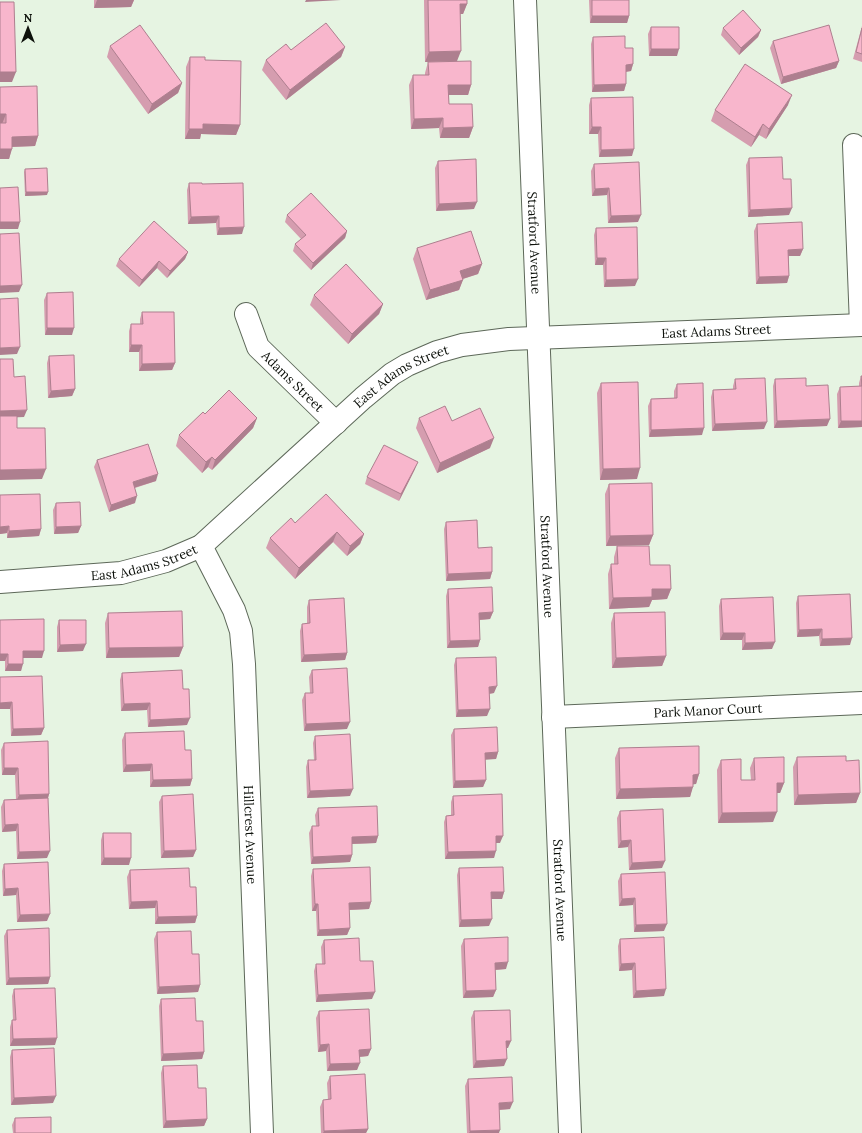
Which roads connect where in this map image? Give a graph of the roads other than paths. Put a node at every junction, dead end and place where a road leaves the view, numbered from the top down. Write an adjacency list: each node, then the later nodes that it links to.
1 (525, 0): 5 (street, Stratford Avenue)
2 (854, 145): 4 (street)
3 (246, 314): 6 (street, Adams Street)
4 (862, 325): 5 (street, East Adams Street)
5 (538, 338): 6 (street, East Adams Street); 10 (street, Stratford Avenue)
6 (336, 423): 7 (street, East Adams Street)
7 (201, 546): 8 (street, East Adams Street); 11 (street, Hillcrest Avenue)
8 (0, 582)
9 (862, 703): 10 (street, Park Manor Court)
10 (554, 717): 12 (street, Stratford Avenue)
11 (262, 1133)
12 (570, 1133)

